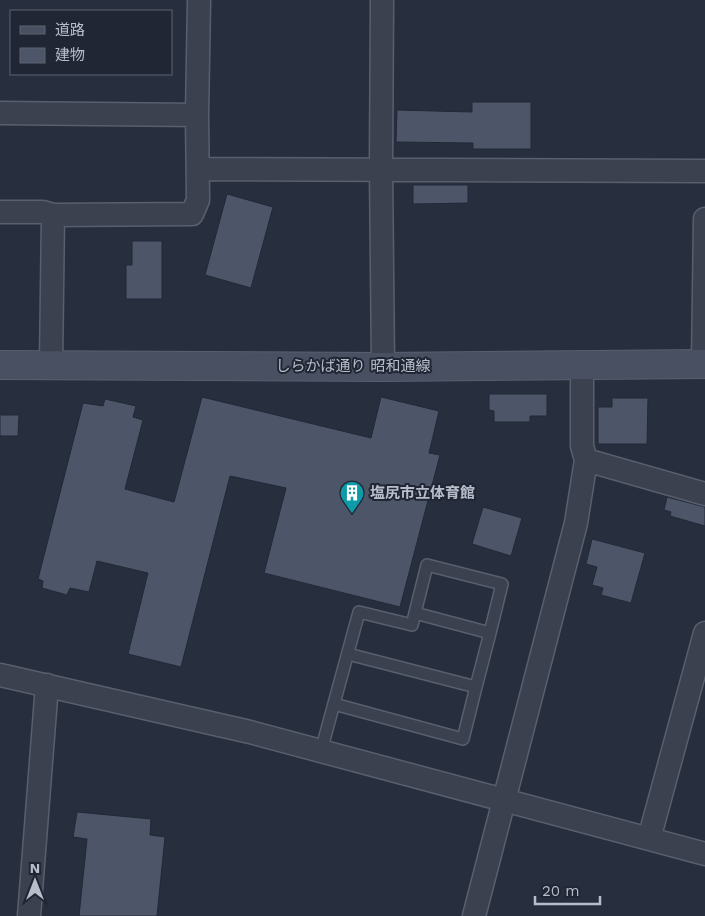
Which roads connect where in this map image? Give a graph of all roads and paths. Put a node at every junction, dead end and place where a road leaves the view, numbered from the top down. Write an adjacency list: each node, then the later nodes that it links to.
1 (199, 0): 4 (street)
2 (382, 0): 6 (street)
3 (0, 113): 4 (street)
4 (197, 115): 5 (street)
5 (198, 168): 6 (street); 9 (street)
6 (381, 168): 7 (street); 15 (street)
7 (705, 171)
8 (0, 212): 9 (street)
9 (53, 215): 14 (street)
10 (705, 219): 12 (street)
11 (582, 364): 12 (street, しらかば通り 昭和通線); 15 (street, しらかば通り 昭和通線); 16 (street)
12 (704, 364)
13 (0, 365): 14 (street, しらかば通り 昭和通線)
14 (51, 365): 15 (street, しらかば通り 昭和通線)
15 (383, 367)
16 (586, 460): 17 (street); 27 (street)
17 (705, 494)
18 (415, 614): 19 (lane); 19 (lane); 21 (lane)
19 (490, 633): 24 (lane)
20 (705, 633): 28 (street)
21 (348, 654): 24 (lane); 25 (lane)
22 (0, 675): 23 (street)
23 (47, 685): 26 (street); 30 (street)
24 (476, 687): 25 (lane)
25 (334, 704): 26 (lane)
26 (321, 751): 27 (street)
27 (504, 801): 28 (street); 31 (street)
28 (649, 839): 29 (street)
29 (705, 854)
30 (29, 916)
31 (474, 916)

